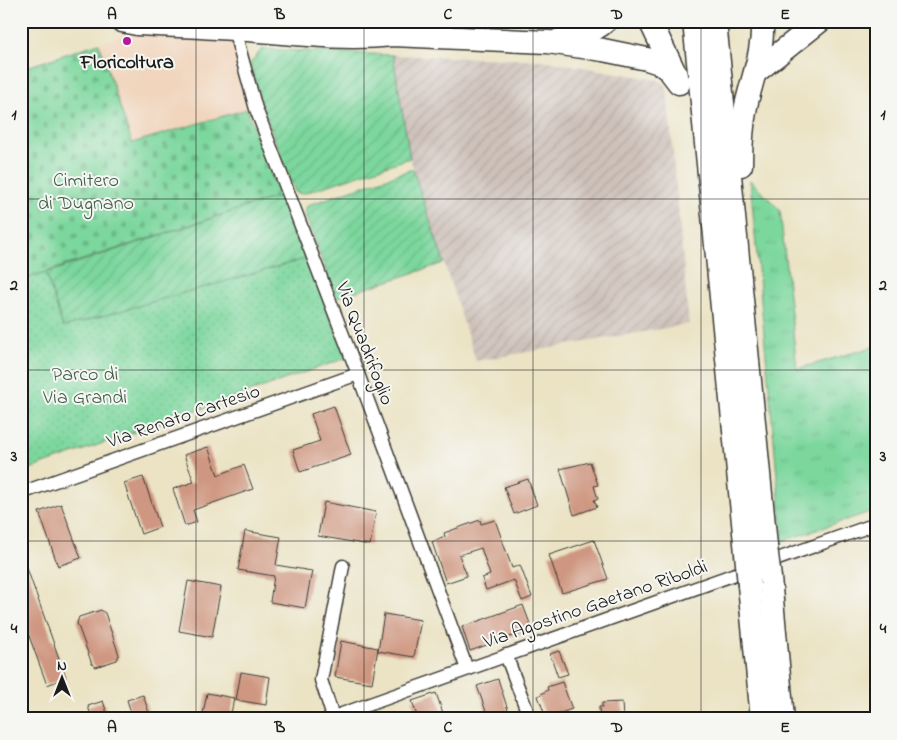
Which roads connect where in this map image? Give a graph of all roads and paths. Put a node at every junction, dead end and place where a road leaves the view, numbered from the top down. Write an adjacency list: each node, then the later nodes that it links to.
1 (122, 21): 9 (highway)
2 (371, 21): 10 (highway)
3 (606, 21): 11 (highway)
4 (650, 21): 13 (highway)
5 (694, 21): 14 (highway)
6 (715, 21): 15 (highway)
7 (762, 21): 12 (highway)
8 (820, 21): 12 (highway)
9 (234, 29): 10 (highway); 16 (street, Via Quadrifoglio)
10 (393, 35): 11 (highway)
11 (548, 42): 13 (highway)
12 (756, 72): 15 (highway)
13 (679, 83): 14 (highway)
14 (712, 204): 19 (highway)
15 (742, 296): 19 (highway)
16 (358, 374): 17 (street, Via Renato Cartesio); 22 (street, Via Quadrifoglio)
17 (21, 493)
18 (876, 524): 21 (street, Via Agostino Gaetano Riboldi)
19 (756, 550): 25 (highway, bridge); 26 (highway, bridge)
20 (342, 566): 23 (street)
21 (506, 655): 22 (street, Via Agostino Gaetano Riboldi); 24 (street)
22 (466, 669): 23 (street, Via Agostino Gaetano Riboldi)
23 (331, 718)
24 (530, 719)
25 (762, 719)
26 (783, 719)

